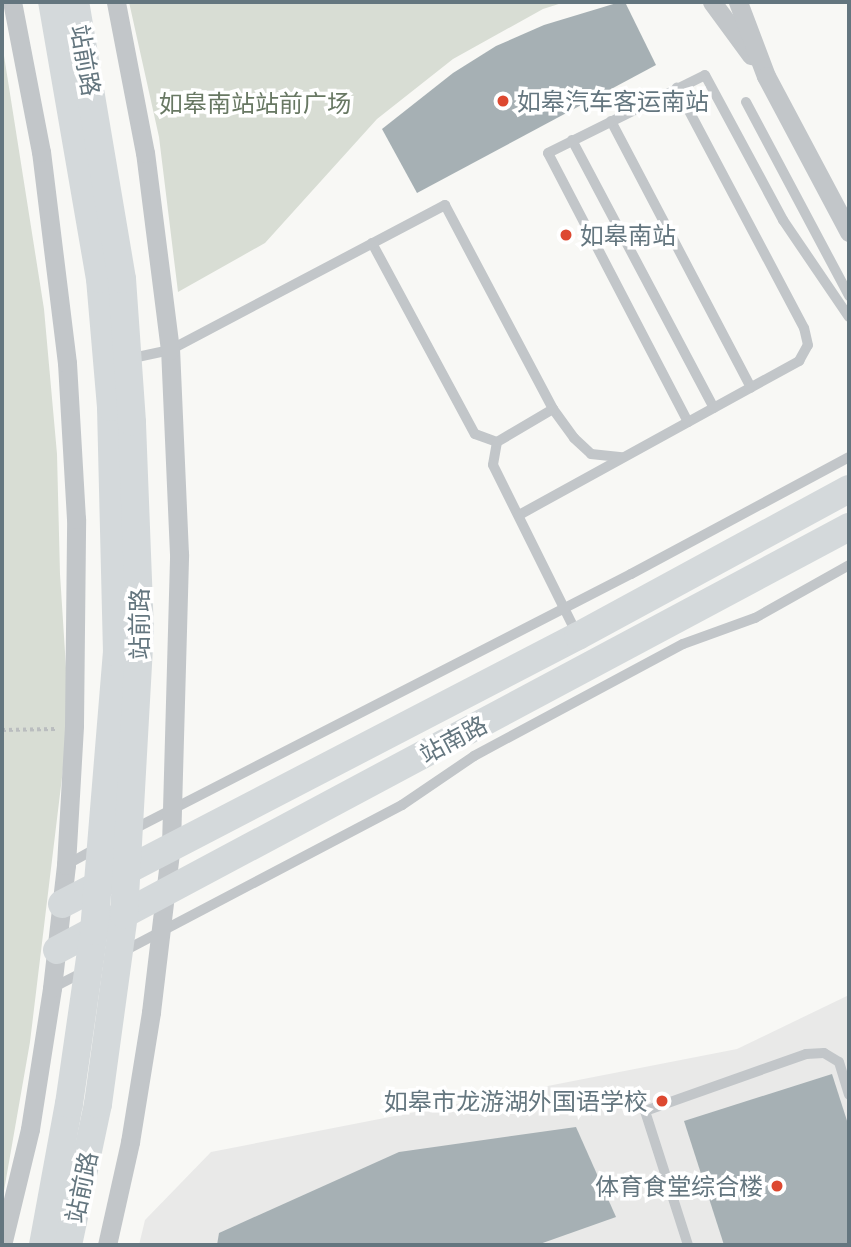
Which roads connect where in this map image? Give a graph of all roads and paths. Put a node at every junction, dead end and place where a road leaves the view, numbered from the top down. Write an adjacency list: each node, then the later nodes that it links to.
1 (12, 2): 31 (street)
2 (51, 2): 34 (street, 站前路)
3 (75, 2): 17 (street, 站前路)
4 (116, 2): 16 (street)
5 (712, 2): 7 (street)
6 (738, 2): 7 (street)
7 (766, 76): 12 (street)
8 (677, 88): 10 (lane); 15 (lane); 18 (lane)
9 (746, 102): 14 (lane)
10 (611, 121): 11 (lane); 18 (lane)
11 (572, 141): 19 (lane); 21 (lane)
12 (847, 227)
13 (372, 243): 16 (lane); 20 (lane); 22 (lane)
14 (849, 296)
15 (849, 317)
16 (170, 350): 17 (lane); 33 (street)
17 (128, 359): 34 (street, 站前路)
18 (751, 388): 19 (lane)
19 (714, 408): 21 (lane)
20 (553, 409): 22 (lane); 23 (lane)
21 (688, 422): 23 (lane)
22 (497, 442): 26 (lane)
23 (622, 457): 26 (lane)
24 (849, 457): 29 (lane)
25 (849, 489): 30 (street, 站南路)
26 (519, 515): 29 (lane)
27 (849, 527): 39 (street, 站南路)
28 (849, 565): 43 (lane)
29 (565, 606): 30 (lane); 33 (lane)
30 (578, 635): 35 (street, 站南路)
31 (74, 725): 32 (path); 36 (street)
32 (2, 730)
33 (172, 809): 34 (lane); 35 (street)
34 (116, 838): 36 (lane); 37 (street, 站前路); 38 (street, 站前路)
35 (171, 845): 37 (street, 站南路); 39 (street)
36 (66, 865): 40 (street)
37 (129, 868): 38 (street, 站南路); 41 (street, 站前路)
38 (98, 885): 40 (street, 站南路); 42 (street, 站前路)
39 (165, 894): 41 (street, 站南路); 43 (street)
40 (62, 904): 44 (street)
41 (124, 915): 42 (street, 站南路); 45 (street, 站前路)
42 (94, 932): 44 (street, 站南路); 45 (street, 站前路)
43 (161, 932): 45 (lane); 51 (street)
44 (57, 950): 46 (street)
45 (104, 961): 46 (lane); 49 (street, 站前路); 50 (street, 站前路)
46 (52, 988): 48 (street)
47 (849, 1094): 52 (lane)
48 (2, 1245)
49 (43, 1245)
50 (68, 1245)
51 (107, 1245)
52 (688, 1245)

